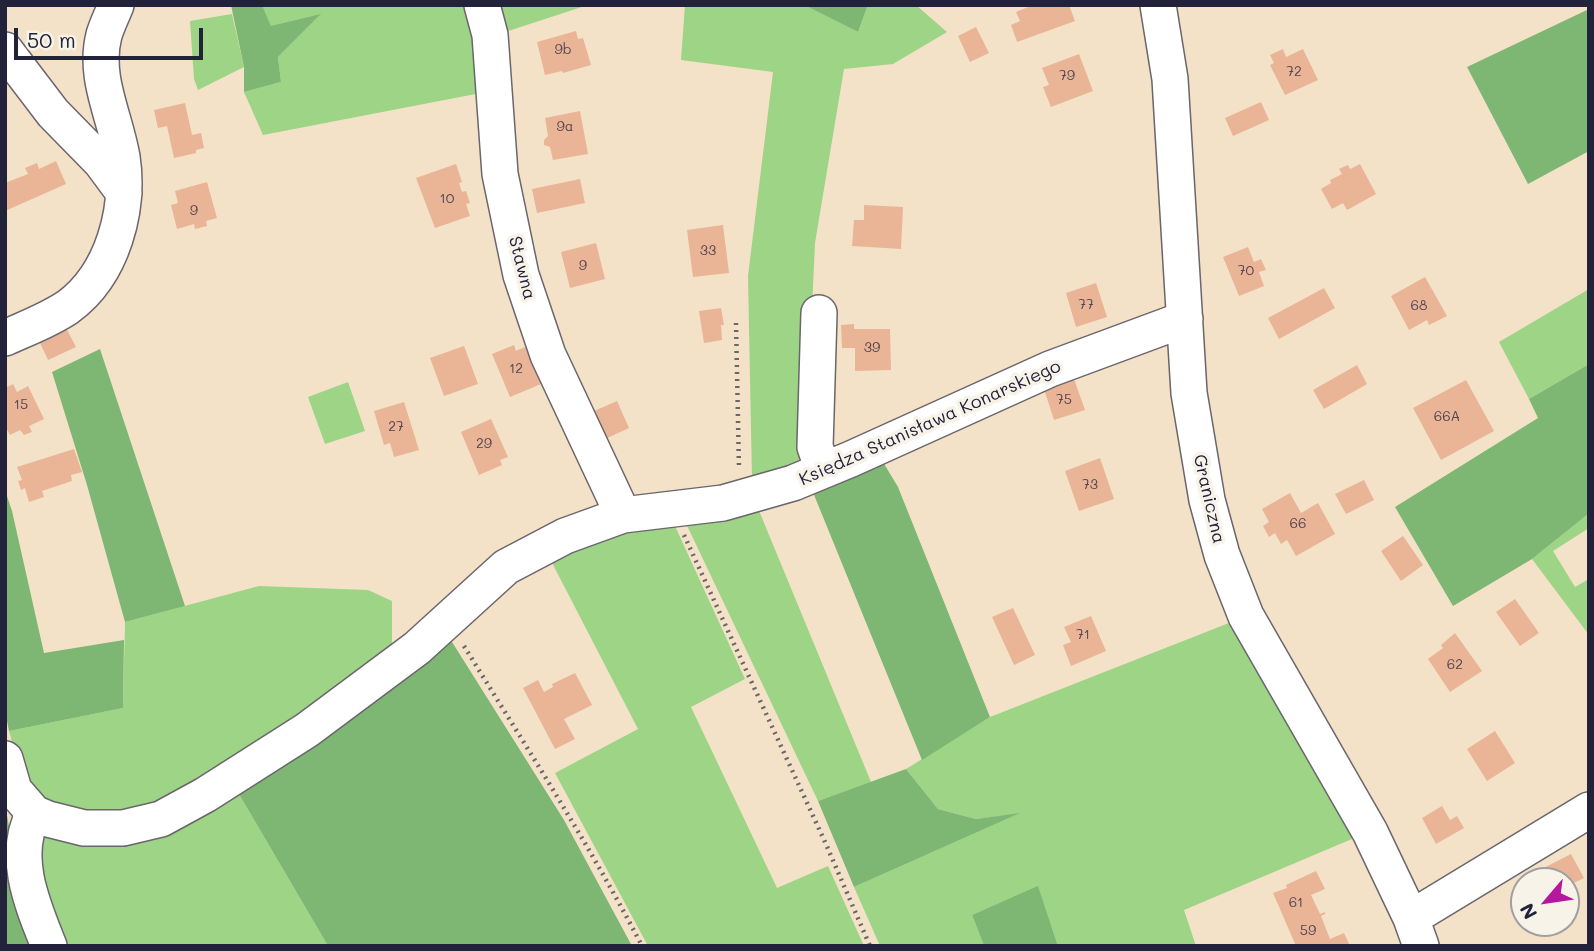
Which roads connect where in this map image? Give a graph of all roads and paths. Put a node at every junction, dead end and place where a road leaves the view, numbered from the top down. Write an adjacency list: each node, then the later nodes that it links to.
1 (116, 5): 5 (street)
2 (482, 5): 13 (street, Stawna)
3 (1158, 5): 7 (street, Graniczna)
4 (5, 50): 5 (street)
5 (124, 193): 9 (street)
6 (819, 313): 10 (street)
7 (1185, 319): 10 (street, Księdza Stanisława Konarskiego); 18 (street, Graniczna)
8 (736, 323): 11 (path)
9 (5, 338)
10 (823, 470): 11 (street, Księdza Stanisława Konarskiego)
11 (742, 498): 12 (street, Księdza Stanisława Konarskiego)
12 (672, 509): 13 (street, Księdza Stanisława Konarskiego); 21 (path)
13 (623, 515): 14 (street, Księdza Stanisława Konarskiego)
14 (448, 620): 17 (street, Księdza Stanisława Konarskiego); 20 (path)
15 (5, 759): 17 (street)
16 (1589, 810): 18 (street)
17 (34, 813): 19 (street)
18 (1416, 932)
19 (49, 946)
20 (642, 946)
21 (870, 946)

